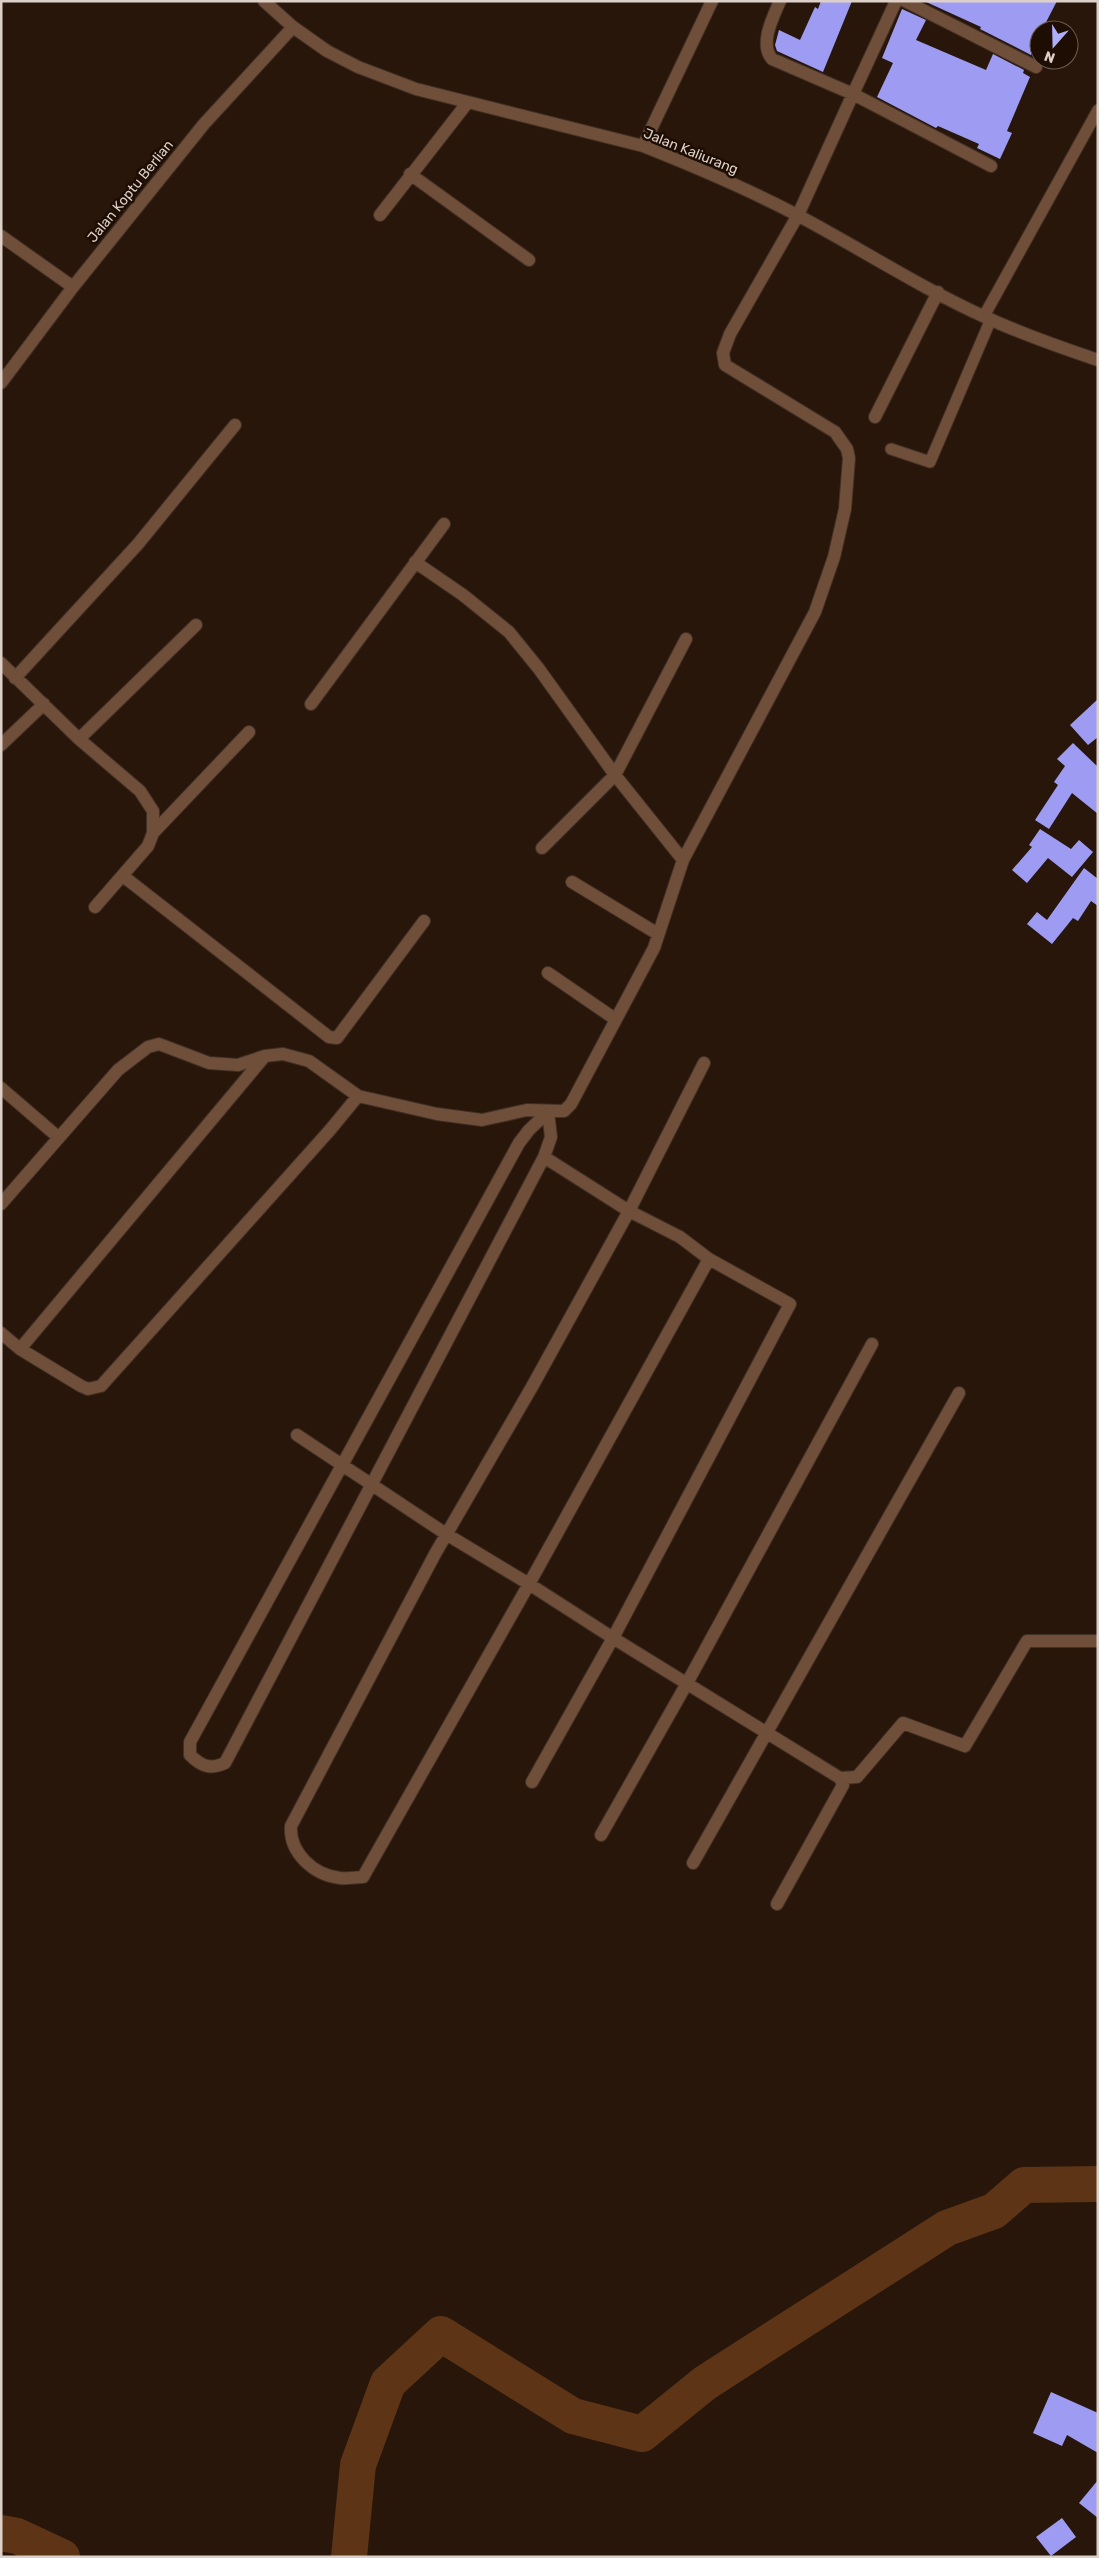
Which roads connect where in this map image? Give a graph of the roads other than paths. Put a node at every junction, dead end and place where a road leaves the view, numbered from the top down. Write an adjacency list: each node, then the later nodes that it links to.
1 (264, 1): 6 (street, Jalan Kaliurang)
2 (712, 1): 11 (street)
3 (780, 1): 8 (street)
4 (896, 1): 8 (street)
5 (905, 1): 7 (street)
6 (293, 27): 9 (street, Jalan Kaliurang); 18 (street, Jalan Koptu Berlian)
7 (1029, 63)
8 (853, 94): 12 (street); 15 (street)
9 (468, 102): 11 (street, Jalan Kaliurang); 13 (street)
10 (1098, 110): 20 (lane)
11 (643, 146): 15 (street, Jalan Kaliurang)
12 (991, 166)
13 (410, 174): 14 (street); 17 (street)
14 (380, 215)
15 (798, 215): 19 (street, Jalan Kaliurang); 40 (street)
16 (1, 236): 18 (street)
17 (529, 260)
18 (73, 286): 22 (street, Jalan Koptu Berlian)
19 (938, 292): 20 (street, Jalan Kaliurang); 23 (street)
20 (987, 318): 21 (street, Jalan Kaliurang); 25 (lane)
21 (1098, 360)
22 (1, 383)
23 (875, 417)
24 (235, 425): 31 (street)
25 (891, 448)
26 (444, 524): 27 (street)
27 (415, 562): 33 (street); 37 (street)
28 (196, 625): 35 (street)
29 (686, 639): 37 (street)
30 (1, 664): 31 (street)
31 (15, 678): 32 (street)
32 (44, 704): 35 (street); 36 (street)
33 (311, 704)
34 (249, 732): 38 (street)
35 (79, 739): 38 (street)
36 (1, 744)
37 (615, 775): 39 (street); 40 (street)
38 (153, 833): 41 (street)
39 (542, 848)
40 (683, 860): 45 (street)
41 (123, 876): 43 (street); 44 (street)
42 (572, 882): 45 (street)
43 (95, 906)
44 (424, 921)
45 (658, 934): 47 (street)
46 (548, 973): 47 (street)
47 (615, 1019): 52 (street)
48 (265, 1056): 51 (street); 53 (street); 60 (street)
49 (704, 1063): 56 (street)
50 (1, 1088): 53 (street)
51 (358, 1096): 52 (street); 60 (street)
52 (548, 1112): 54 (street); 63 (street)
53 (58, 1137): 55 (street)
54 (544, 1157): 56 (street); 64 (street)
55 (1, 1204)
56 (629, 1211): 57 (street); 65 (street)
57 (709, 1259): 66 (street); 67 (street)
58 (1, 1333): 60 (street)
59 (872, 1344): 69 (street)
60 (20, 1348)
61 (959, 1393): 70 (street)
62 (297, 1435): 63 (street)
63 (343, 1466): 64 (street); 64 (street)
64 (371, 1484): 65 (street)
65 (446, 1534): 66 (street); 66 (street)
66 (529, 1584): 67 (street)
67 (612, 1638): 69 (street); 72 (street)
68 (1098, 1641): 71 (street)
69 (686, 1685): 70 (street); 73 (street)
70 (767, 1734): 71 (street); 74 (street)
71 (840, 1778): 75 (street)
72 (532, 1782)
73 (600, 1835)
74 (693, 1862)
75 (777, 1904)

